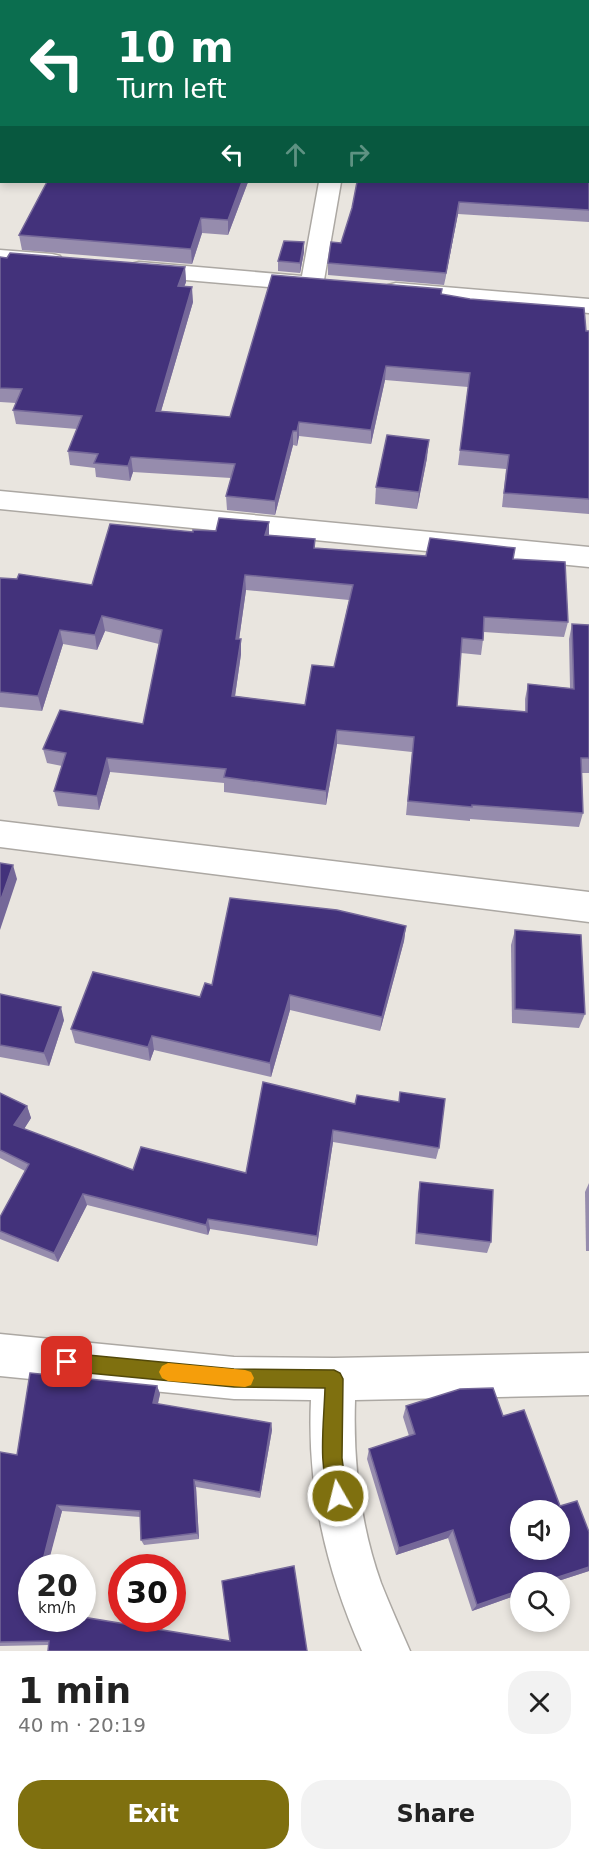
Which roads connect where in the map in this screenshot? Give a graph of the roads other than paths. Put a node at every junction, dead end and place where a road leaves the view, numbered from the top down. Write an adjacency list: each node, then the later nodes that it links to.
1 (330, 183): 4 (street)
2 (0, 257): 3 (street)
3 (69, 263)
4 (115, 267)
5 (369, 288): 6 (street)
6 (589, 306)
7 (0, 500): 8 (street)
8 (589, 557)
9 (0, 834): 10 (street)
10 (589, 907)
11 (0, 1355): 13 (street)
12 (589, 1374): 13 (street)
13 (334, 1379): 14 (street)
14 (386, 1651)

